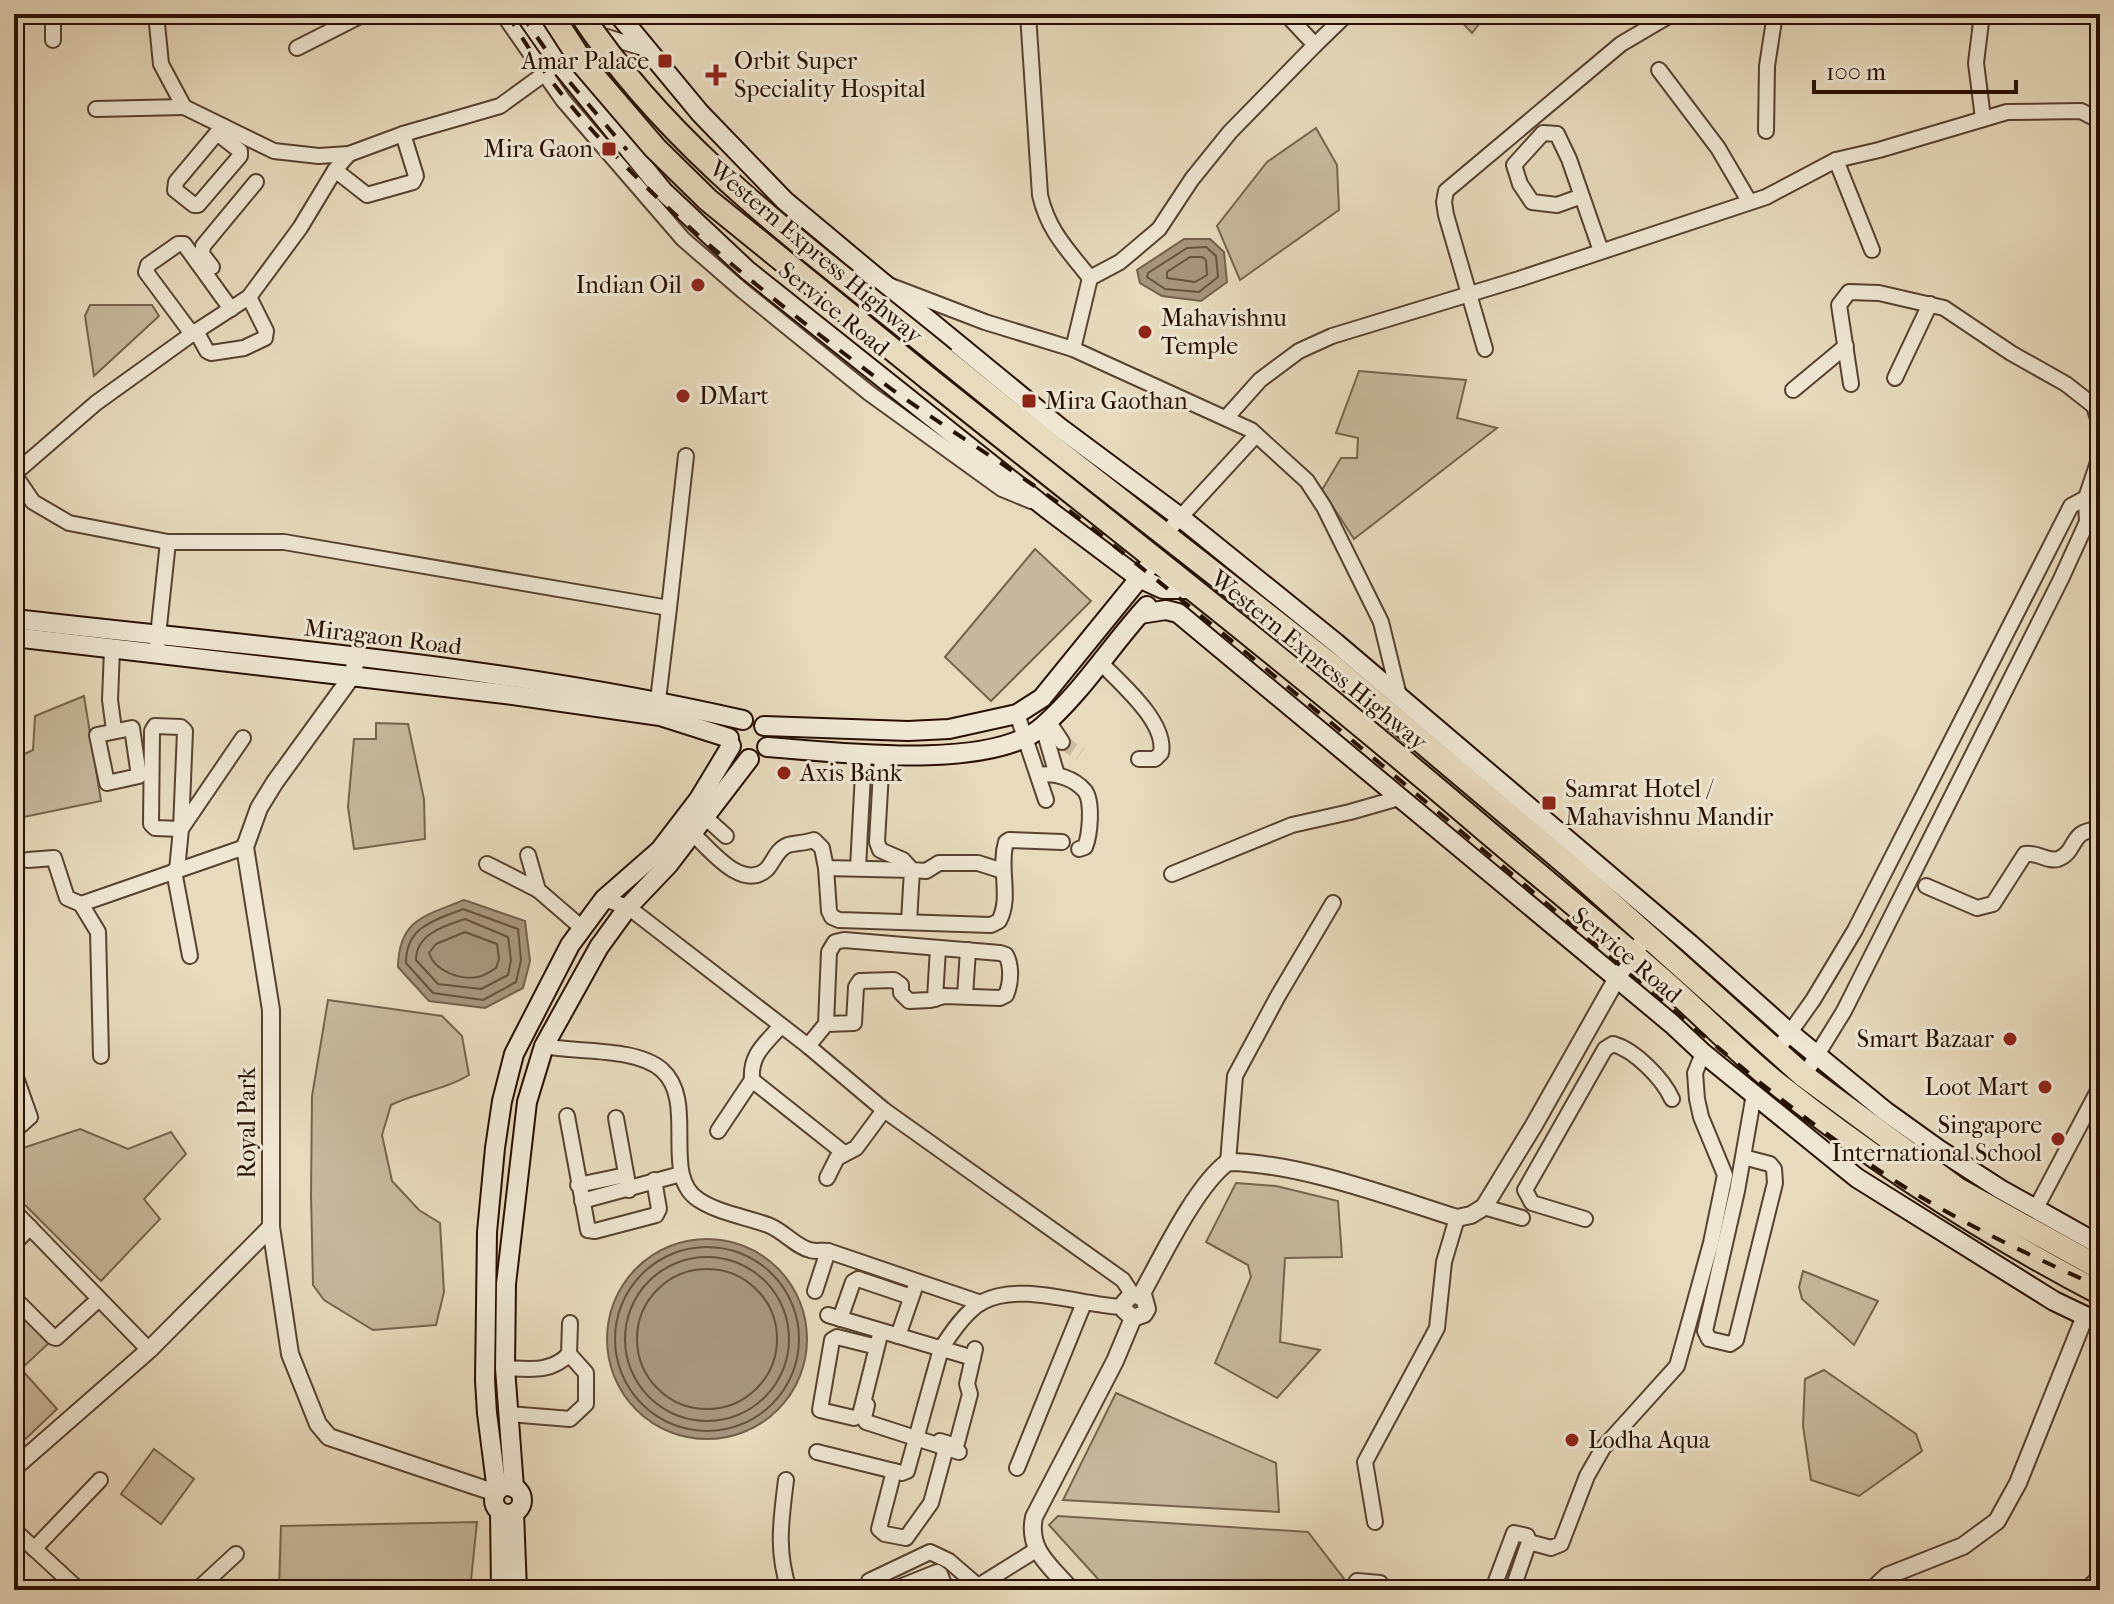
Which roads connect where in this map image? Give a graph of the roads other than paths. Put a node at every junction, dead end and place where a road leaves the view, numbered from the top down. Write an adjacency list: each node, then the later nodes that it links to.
1 (53, 14): 16 (street)
2 (156, 14): 23 (street)
3 (503, 14): 21 (street)
4 (525, 14): 21 (main road, Service Road)
5 (551, 14): 61 (highway, Western Express Highway, bridge)
6 (581, 14): 59 (highway, Western Express Highway, bridge)
7 (595, 14): 17 (street)
8 (618, 14): 20 (main road)
9 (1028, 14): 38 (street)
10 (1286, 14): 18 (street)
11 (1347, 14): 18 (street)
12 (1672, 14): 40 (street)
13 (1775, 14): 28 (street)
14 (1982, 14): 25 (street)
15 (361, 15): 19 (street)
16 (53, 40)
17 (581, 45): 20 (street); 21 (street)
18 (1315, 45): 38 (street)
19 (297, 48)
20 (646, 49): 39 (main road)
21 (552, 68): 29 (street); 62 (main road, Service Road)
22 (1659, 70): 35 (street)
23 (184, 107): 24 (street); 27 (street)
24 (96, 109)
25 (1983, 118): 26 (street); 31 (street)
26 (2100, 121)
27 (220, 130): 27 (street); 30 (street)
28 (1766, 131)
29 (403, 134): 30 (street); 32 (street)
30 (349, 154): 32 (street)
31 (1836, 160): 35 (street); 36 (street)
32 (335, 170): 41 (street)
33 (256, 182): 41 (street)
34 (1582, 196): 34 (street); 37 (street)
35 (1749, 201): 37 (street)
36 (1872, 250)
37 (1601, 251): 40 (street)
38 (1090, 278): 45 (street)
39 (882, 282): 45 (street); 59 (main road)
40 (1470, 293): 46 (street); 50 (street)
41 (240, 303): 43 (street); 43 (street); 43 (street)
42 (1930, 304): 44 (street); 47 (street); 51 (street)
43 (194, 333): 56 (street)
44 (1846, 346): 48 (street); 49 (street)
45 (1073, 349): 50 (street)
46 (1485, 349)
47 (1895, 378)
48 (1851, 384)
49 (1793, 390)
50 (1226, 418): 52 (street)
51 (2100, 425)
52 (1256, 435): 59 (street); 80 (street)
53 (686, 456): 66 (street)
54 (2100, 456): 55 (street)
55 (2100, 462): 57 (street)
56 (14, 474): 60 (street)
57 (2086, 498): 58 (street); 65 (street); 67 (street)
58 (2100, 505)
59 (1172, 526): 80 (main road); 126 (highway, Western Express Highway)
60 (168, 542): 66 (street); 72 (street)
61 (1155, 559): 62 (main road); 64 (highway, Western Express Highway)
62 (1139, 578): 63 (main road, Service Road); 82 (main road)
63 (1163, 589): 64 (main road); 68 (main road)
64 (1190, 589): 130 (highway, Western Express Highway)
65 (2024, 598): 67 (street); 71 (street)
66 (669, 608): 81 (street)
67 (2045, 610): 74 (street)
68 (1140, 614): 76 (main road); 98 (main road, Service Road)
69 (14, 619): 72 (main road, Miragaon Road)
70 (14, 637): 73 (main road, Miragaon Road)
71 (2003, 640): 74 (street); 125 (street)
72 (157, 645): 73 (main road, Miragaon Road); 75 (main road, Miragaon Road); 78 (main road, Miragaon Road)
73 (112, 649): 86 (street)
74 (2024, 654): 117 (street)
75 (357, 657): 78 (street, Royal Park); 81 (main road, Miragaon Road)
76 (1100, 662): 84 (main road); 95 (street)
77 (14, 676): 79 (street)
78 (352, 676): 90 (main road, Miragaon Road); 106 (street, Royal Park)
79 (14, 690): 87 (street)
80 (1399, 696): 139 (main road)
81 (658, 700): 83 (main road, Miragaon Road)
82 (1017, 714): 85 (main road); 88 (street)
83 (743, 720): 85 (main road); 90 (main road)
84 (1045, 724): 88 (main road); 91 (street); 97 (street)
85 (764, 726): 92 (main road)
86 (114, 730)
87 (14, 732)
88 (1026, 737): 93 (main road); 96 (street)
89 (243, 738): 101 (street)
90 (730, 742): 94 (main road); 119 (main road)
91 (1062, 742)
92 (767, 747): 93 (main road); 94 (main road)
93 (873, 754): 112 (street); 114 (street)
94 (749, 759): 100 (main road)
95 (1139, 759)
96 (1039, 775): 97 (street); 99 (street)
97 (1057, 775): 107 (street)
98 (1399, 798): 116 (street); 132 (main road, Service Road)
99 (1046, 800)
100 (706, 818): 103 (main road); 104 (street)
101 (181, 829): 101 (street); 113 (street)
102 (2100, 830): 117 (street)
103 (693, 834): 111 (street); 122 (main road)
104 (726, 836)
105 (1062, 842): 115 (street)
106 (245, 847): 113 (street); 179 (street, Royal Park)
107 (1079, 849)
108 (528, 855): 118 (street)
109 (28, 860): 121 (street)
110 (487, 864): 118 (street)
111 (826, 868): 112 (street); 123 (street)
112 (858, 868): 114 (street)
113 (176, 870): 121 (street); 131 (street)
114 (912, 870): 115 (street); 123 (street)
115 (1003, 871): 123 (street)
116 (1172, 874)
117 (1911, 877): 127 (street)
118 (538, 890): 124 (street)
119 (604, 899): 122 (street); 124 (main road)
120 (1333, 903): 164 (street)
121 (81, 904): 145 (street)
122 (628, 907): 137 (street); 138 (main road)
123 (909, 922)
124 (582, 928): 135 (main road)
125 (1855, 930): 127 (street); 139 (street)
126 (1647, 935): 130 (street); 142 (highway, Western Express Highway)
127 (1877, 944): 144 (street)
128 (938, 948): 129 (street); 134 (street); 136 (street)
129 (968, 950): 133 (street); 133 (street)
130 (1632, 954): 132 (street); 186 (highway, Western Express Highway)
131 (190, 956)
132 (1617, 978): 143 (main road, Service Road); 154 (street)
133 (965, 996): 134 (street)
134 (935, 999): 136 (street)
135 (532, 1016): 138 (main road); 209 (main road)
136 (826, 1024): 141 (street)
137 (780, 1027): 141 (street); 148 (street)
138 (555, 1028): 140 (main road)
139 (1790, 1033): 142 (street); 144 (main road)
140 (544, 1046): 165 (street); 200 (main road)
141 (808, 1046): 155 (street)
142 (1776, 1052): 147 (highway, Western Express Highway)
143 (1703, 1053): 150 (main road, Service Road); 212 (street)
144 (1817, 1055): 147 (street); 174 (main road)
145 (101, 1056)
146 (14, 1072): 160 (street)
147 (1804, 1076): 183 (highway, Western Express Highway)
148 (752, 1080): 161 (street); 162 (street)
149 (2100, 1087): 159 (street)
150 (1754, 1094): 163 (street); 193 (main road, Service Road)
151 (1672, 1099): 158 (street)
152 (14, 1102): 160 (street)
153 (2100, 1106): 159 (street)
154 (1544, 1108): 158 (street); 172 (street)
155 (884, 1110): 162 (street); 192 (street)
156 (567, 1116): 169 (street)
157 (616, 1118): 166 (street)
158 (1564, 1119): 177 (street)
159 (2086, 1122): 174 (street)
160 (18, 1127)
161 (718, 1131)
162 (844, 1153): 167 (street)
163 (1743, 1157): 163 (street)
164 (1228, 1162): 175 (street); 192 (street)
165 (681, 1174): 168 (street); 182 (street)
166 (626, 1175): 169 (street); 170 (street)
167 (827, 1178)
168 (654, 1180): 170 (street); 171 (street)
169 (578, 1185): 171 (street)
170 (629, 1190): 171 (street)
171 (582, 1201)
172 (1484, 1207): 175 (street); 176 (street)
173 (14, 1211): 178 (street)
174 (2039, 1212): 181 (main road)
175 (1457, 1218): 210 (street)
176 (1522, 1218)
177 (1585, 1219)
178 (30, 1227): 180 (street); 189 (street)
179 (271, 1227): 198 (street); 209 (street, Royal Park)
180 (14, 1244)
181 (2100, 1245)
182 (828, 1251): 184 (street); 185 (street)
183 (2100, 1268)
184 (917, 1281): 187 (street); 190 (street)
185 (815, 1291)
186 (2100, 1293)
187 (911, 1297): 195 (street); 195 (street)
188 (14, 1298): 189 (street)
189 (99, 1299): 198 (street)
190 (981, 1303): 191 (street); 197 (street)
191 (1084, 1303): 192 (street); 205 (street)
192 (1133, 1304): 214 (street)
193 (2093, 1320): 229 (street)
194 (570, 1323): 199 (street)
195 (889, 1333): 196 (street); 197 (street); 202 (street)
196 (877, 1347): 196 (street)
197 (941, 1349): 202 (street); 202 (street)
198 (149, 1350): 204 (street)
199 (569, 1354): 200 (street); 201 (street)
200 (505, 1368): 201 (main road)
201 (509, 1414): 209 (main road)
202 (916, 1437): 206 (street); 206 (street)
203 (817, 1452): 206 (street)
204 (14, 1468)
205 (1017, 1468)
206 (899, 1472)
207 (100, 1480): 213 (street)
208 (786, 1480): 224 (street)
209 (504, 1499): 222 (main road); 223 (main road)
210 (1375, 1522)
211 (14, 1530): 213 (street)
212 (1529, 1542)
213 (34, 1549): 220 (street)
214 (1036, 1550): 218 (street); 219 (street)
215 (236, 1554): 221 (street)
216 (869, 1581): 218 (street)
217 (2100, 1586): 230 (street)
218 (975, 1588)
219 (1064, 1588)
220 (79, 1590)
221 (197, 1590)
222 (501, 1590)
223 (517, 1590)
224 (789, 1590)
225 (892, 1590): 226 (street)
226 (946, 1590)
227 (1351, 1590): 228 (street)
228 (1383, 1590)
229 (1872, 1590)
230 (2087, 1590)

